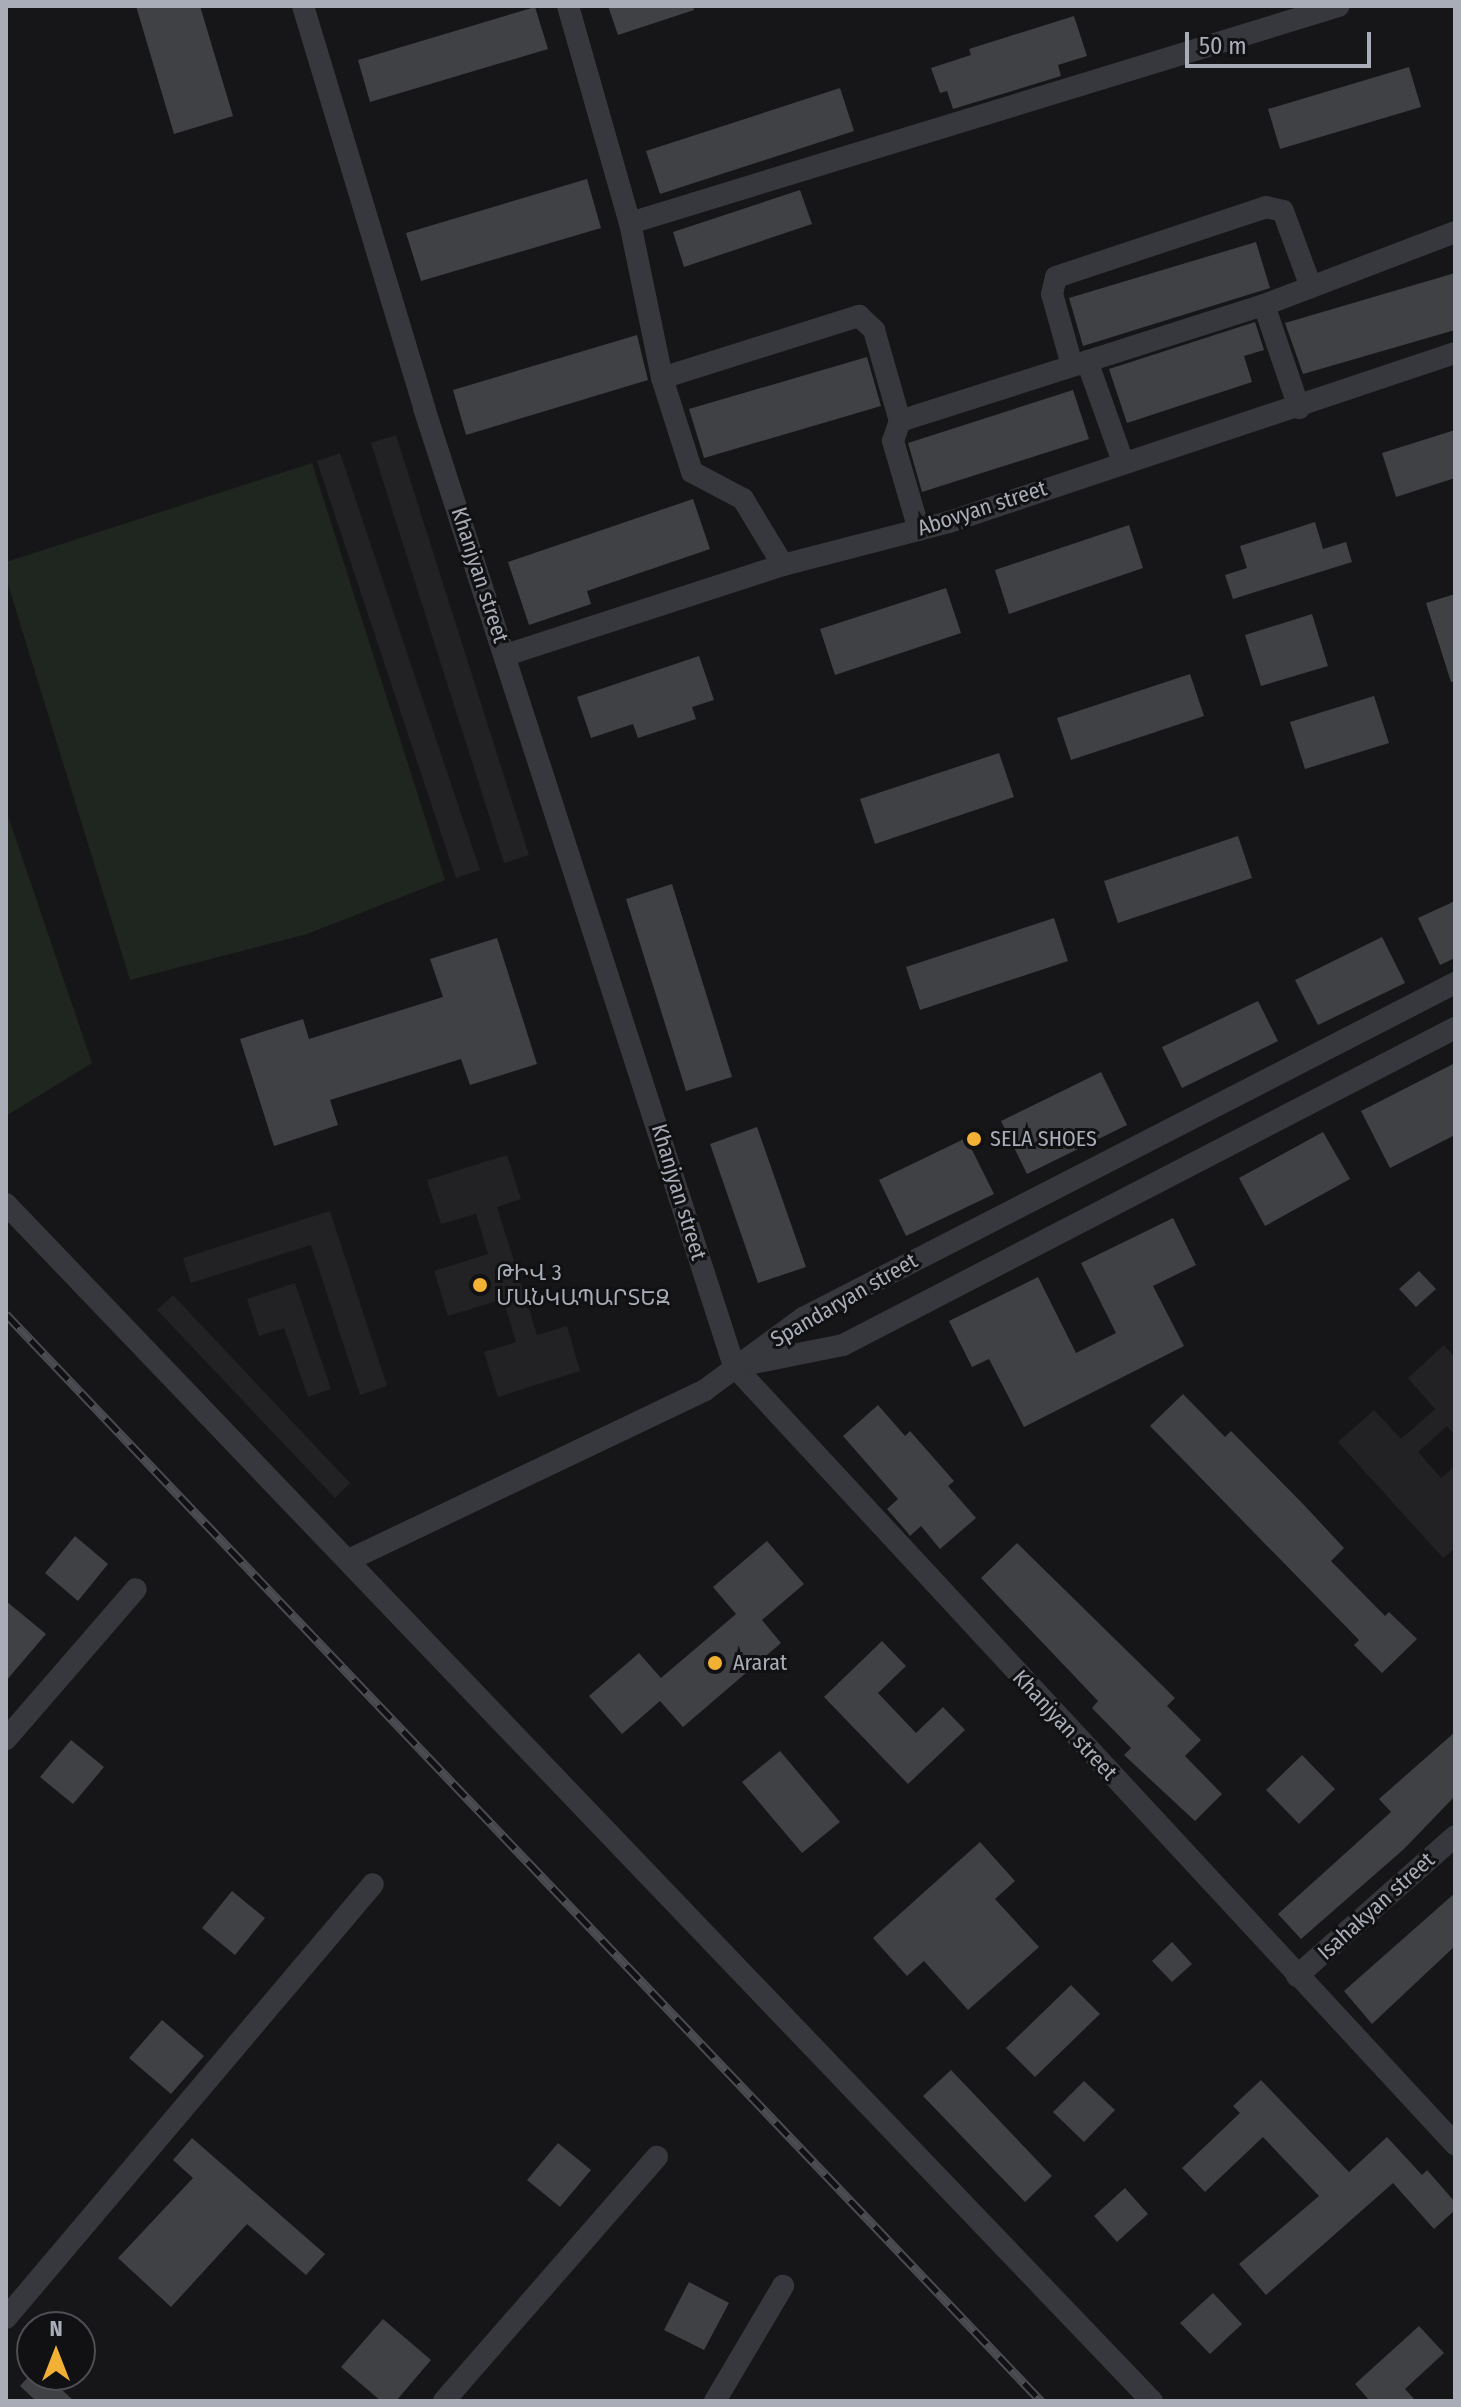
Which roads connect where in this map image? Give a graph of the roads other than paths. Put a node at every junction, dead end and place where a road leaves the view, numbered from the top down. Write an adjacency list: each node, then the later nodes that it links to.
1 (303, 6): 16 (street, Khanjyan street)
2 (568, 6): 4 (street)
3 (1339, 6): 4 (street)
4 (630, 223): 10 (street)
5 (1455, 232): 6 (street)
6 (1311, 287): 7 (street); 9 (street)
7 (1264, 305): 9 (street); 11 (street)
8 (1455, 353): 11 (street, Abovyan street)
9 (1079, 363): 12 (street); 13 (street)
10 (662, 378): 12 (street); 15 (street)
11 (1299, 408): 13 (street, Abovyan street)
12 (900, 421): 14 (street)
13 (1123, 462): 14 (street, Abovyan street)
14 (919, 530): 15 (street, Abovyan street)
15 (783, 565): 16 (street, Abovyan street)
16 (506, 655): 20 (street, Khanjyan street)
17 (1455, 983): 20 (street, Spandaryan street)
18 (1455, 1028): 20 (street, Spandaryan street)
19 (6, 1204): 21 (street)
20 (734, 1366): 21 (street); 26 (street, Khanjyan street)
21 (351, 1559): 33 (street)
22 (136, 1589): 23 (street)
23 (6, 1739)
24 (1455, 1836): 26 (street, Isahakyan street)
25 (373, 1884): 30 (street)
26 (1297, 1976): 27 (street, Khanjyan street)
27 (1455, 2144)
28 (657, 2157): 31 (street)
29 (783, 2286): 32 (street)
30 (6, 2318)
31 (444, 2401)
32 (715, 2401)
33 (1152, 2401)

